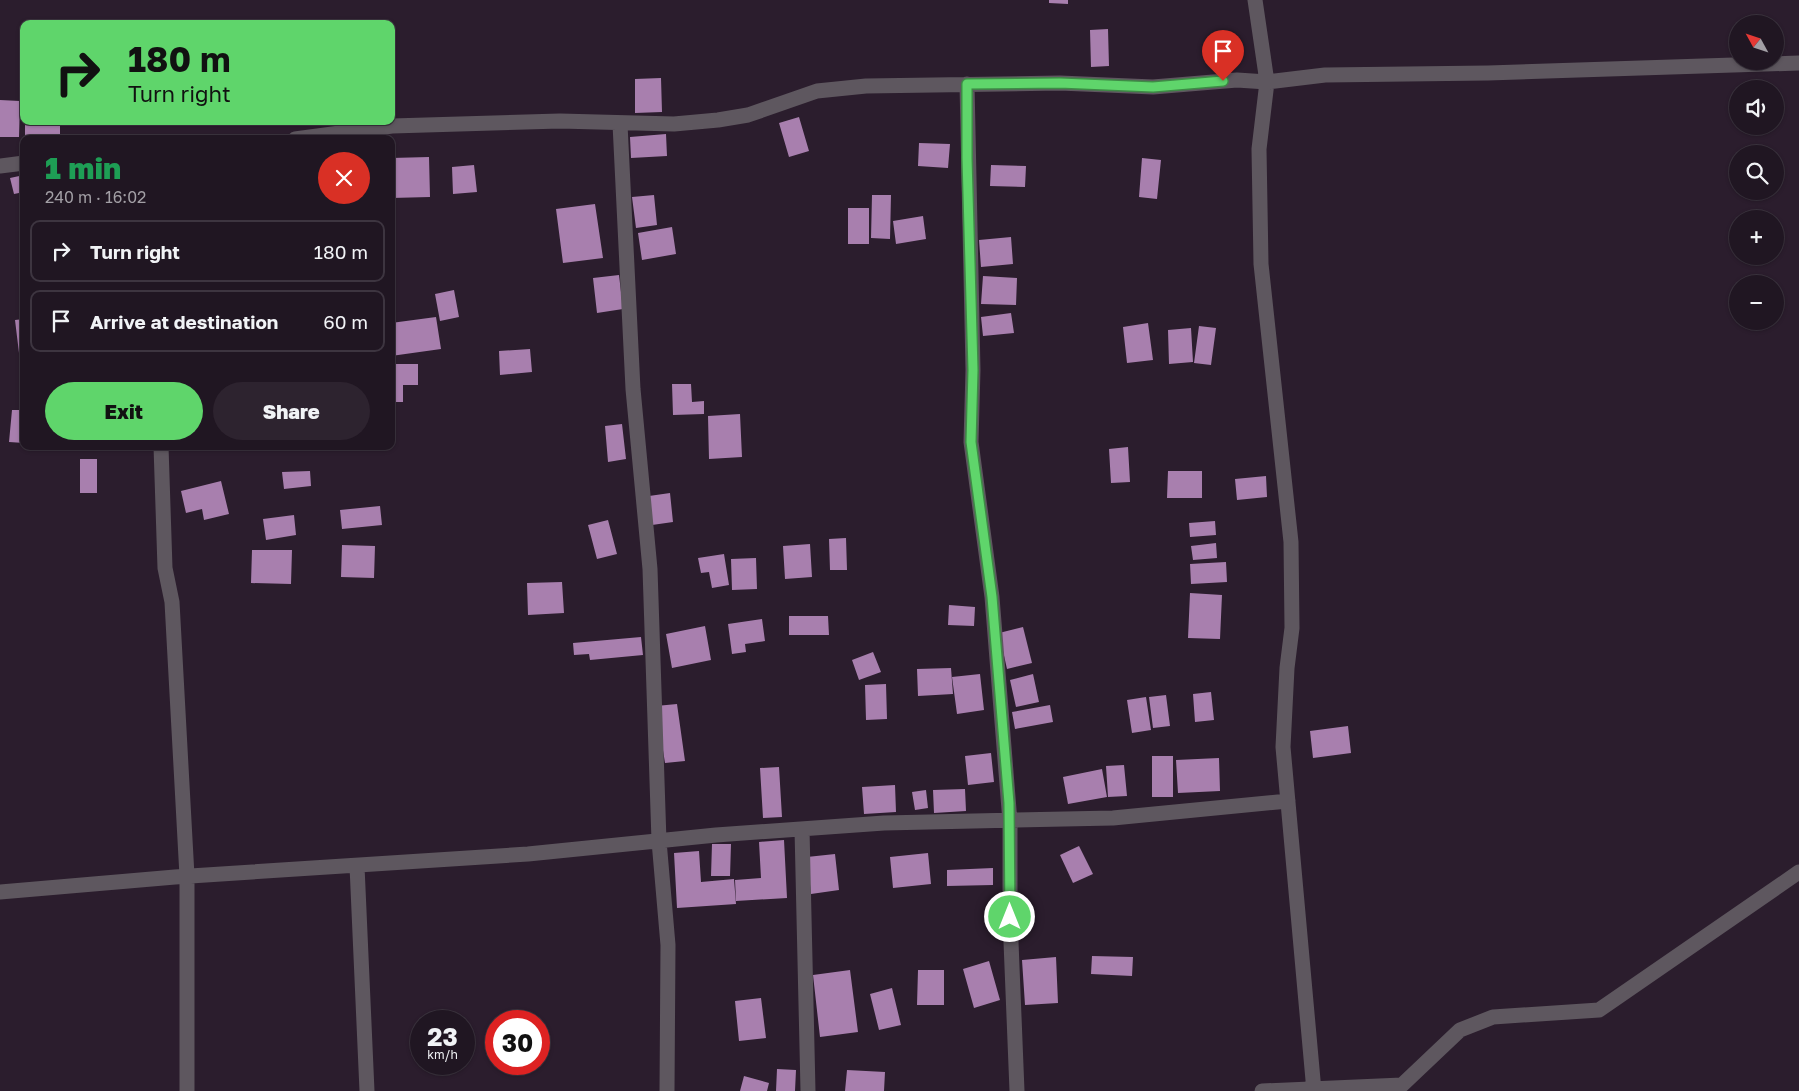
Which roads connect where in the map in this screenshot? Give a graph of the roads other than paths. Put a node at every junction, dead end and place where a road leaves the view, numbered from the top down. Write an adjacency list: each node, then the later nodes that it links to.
1 (1255, 0): 3 (street)
2 (1799, 63): 3 (street)
3 (1267, 82): 4 (street); 10 (street)
4 (967, 84): 5 (street); 11 (street)
5 (620, 124): 6 (street); 13 (street)
6 (325, 135)
7 (20, 164): 8 (street)
8 (0, 166)
9 (161, 450): 16 (street)
10 (1288, 800): 11 (street); 18 (street)
11 (1010, 822): 12 (street); 23 (street)
12 (802, 829): 13 (street); 22 (street)
13 (659, 841): 14 (street); 21 (street)
14 (357, 866): 16 (street); 20 (street)
15 (1799, 872): 18 (street)
16 (187, 876): 17 (street); 19 (street)
17 (0, 892)
18 (1314, 1090): 24 (street)
19 (187, 1091)
20 (367, 1091)
21 (667, 1091)
22 (808, 1091)
23 (1017, 1091)
24 (1262, 1091)

